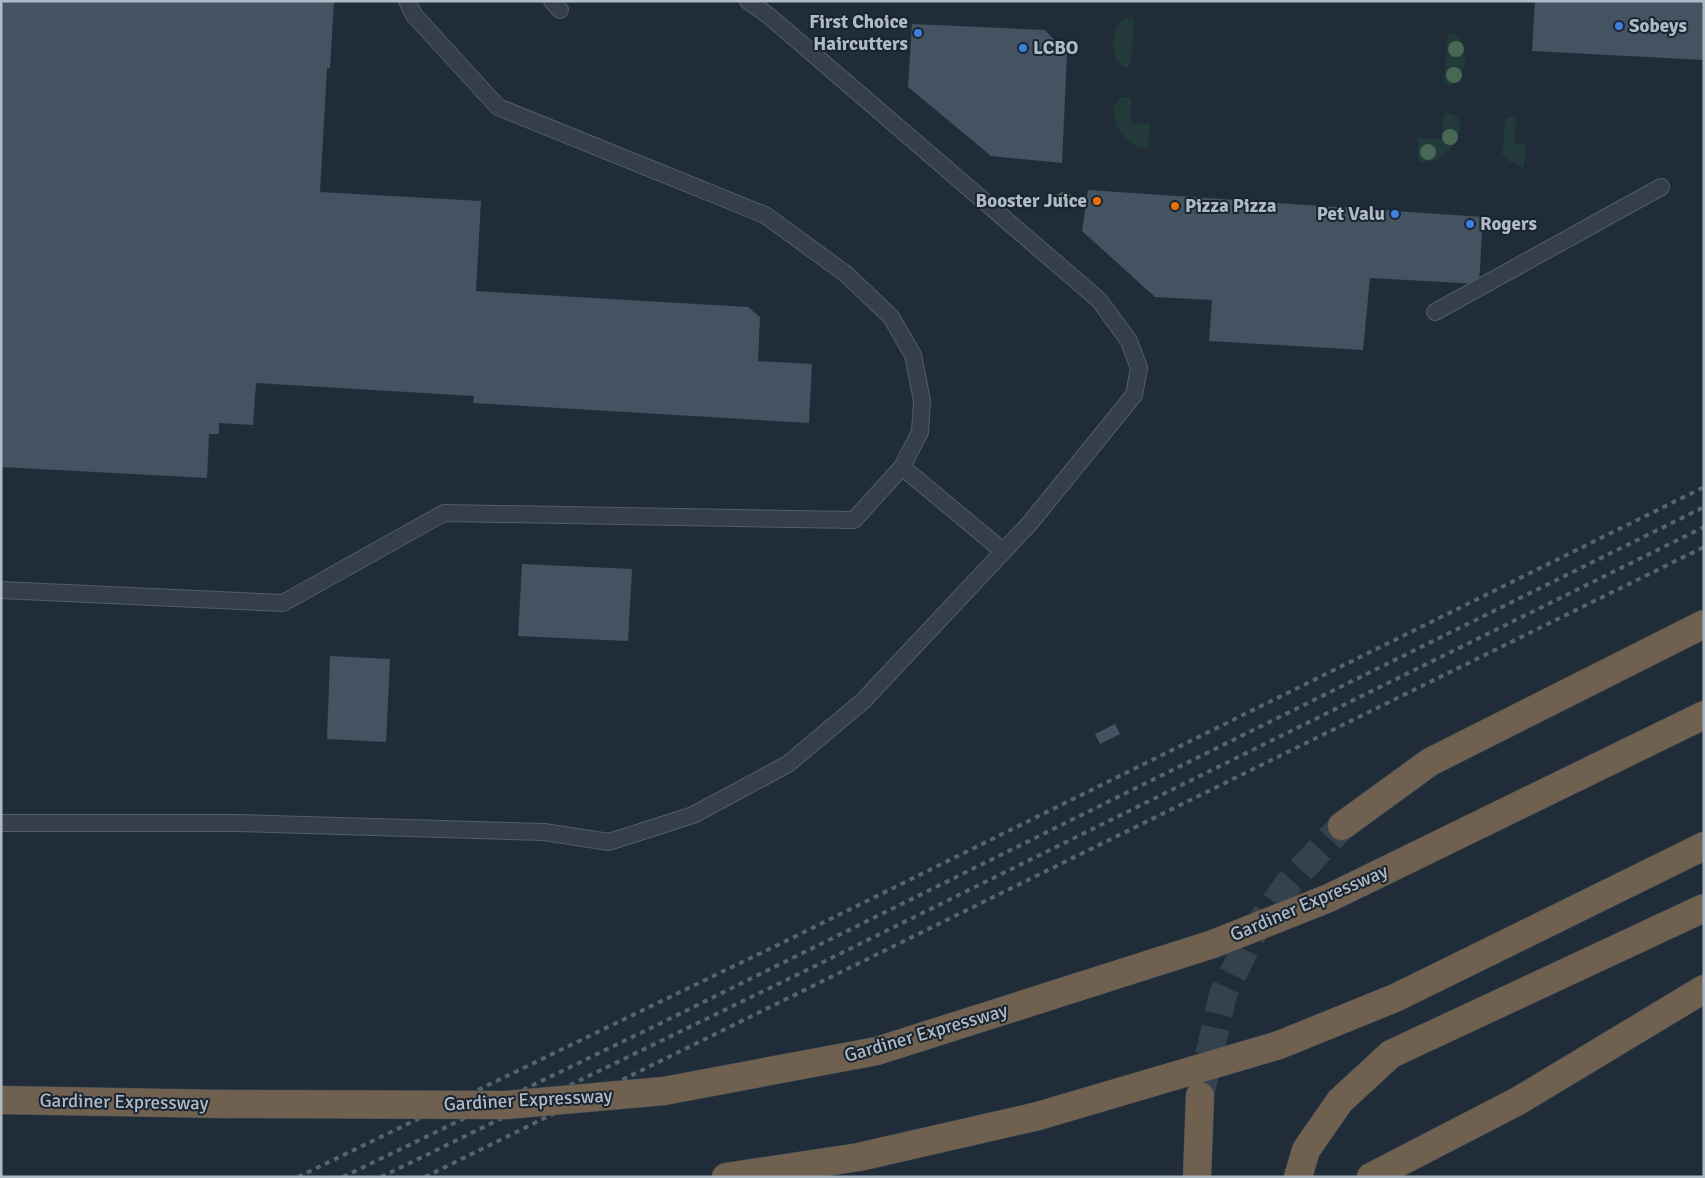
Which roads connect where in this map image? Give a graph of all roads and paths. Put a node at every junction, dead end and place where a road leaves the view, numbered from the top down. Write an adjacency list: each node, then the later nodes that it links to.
1 (407, 1): 5 (lane)
2 (748, 1): 6 (lane)
3 (1662, 188): 4 (lane)
4 (1435, 312)
5 (902, 467): 6 (lane); 7 (lane)
6 (1003, 551): 10 (lane)
7 (1, 590)
8 (1704, 624): 11 (highway)
9 (1704, 715): 16 (highway, Gardiner Expressway, bridge)
10 (1, 823)
11 (1342, 826)
12 (1704, 846): 18 (highway)
13 (1704, 908): 20 (highway)
14 (1704, 989): 17 (highway)
15 (1200, 1096): 19 (highway)
16 (1, 1100)
17 (1377, 1174)
18 (726, 1177)
19 (1198, 1177)
20 (1298, 1177)

